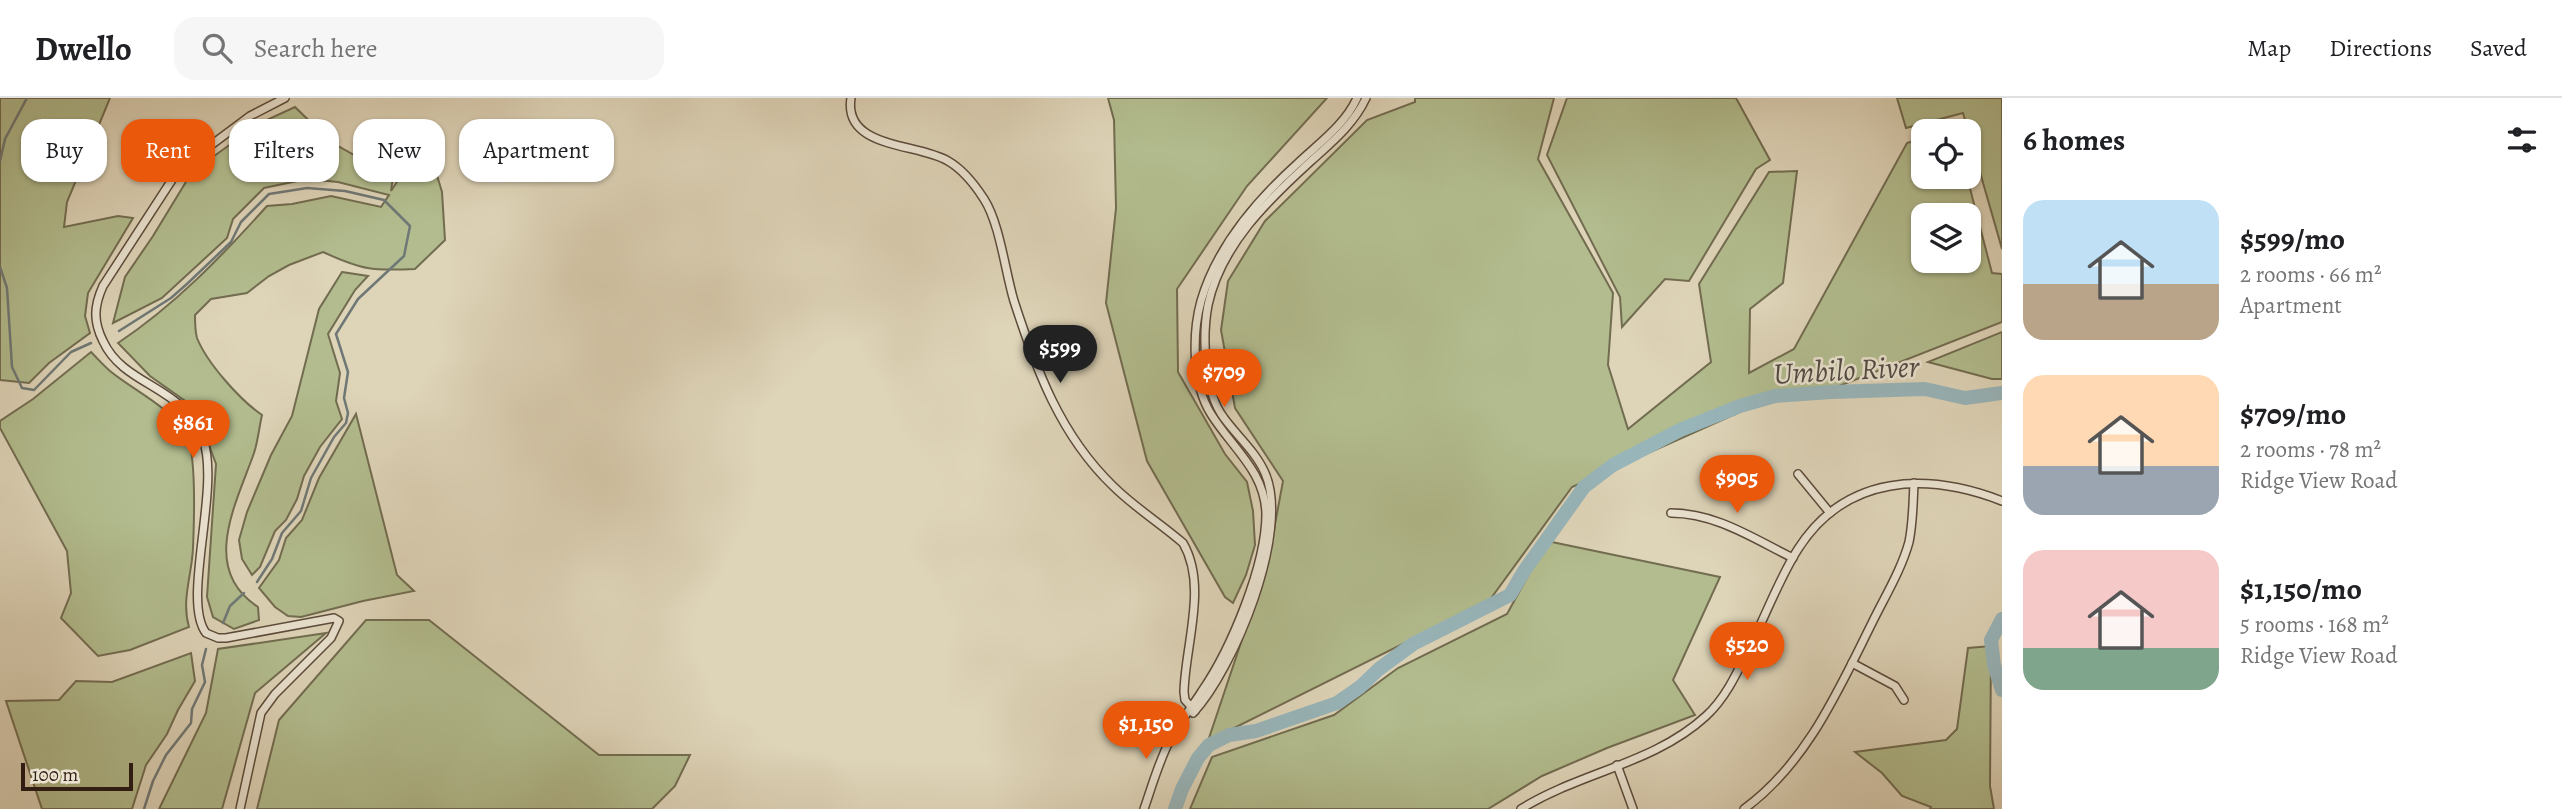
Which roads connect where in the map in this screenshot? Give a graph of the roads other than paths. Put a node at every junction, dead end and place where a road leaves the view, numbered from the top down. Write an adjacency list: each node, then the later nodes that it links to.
1 (285, 98): 16 (street)
2 (851, 98): 14 (street)
3 (1357, 98): 5 (street)
4 (1366, 98): 5 (street)
5 (1305, 161): 14 (street)
6 (1798, 474): 10 (street)
7 (1914, 483): 8 (street); 10 (street); 12 (street)
8 (2002, 501)
9 (1671, 513): 11 (street)
10 (1830, 513): 11 (street)
11 (1793, 558): 15 (street)
12 (1852, 663): 13 (street); 20 (street)
13 (1904, 700)
14 (1193, 710): 17 (street)
15 (1617, 765): 18 (street); 19 (street)
16 (240, 809)
17 (1144, 809)
18 (1521, 809)
19 (1633, 809)
20 (1744, 809)

